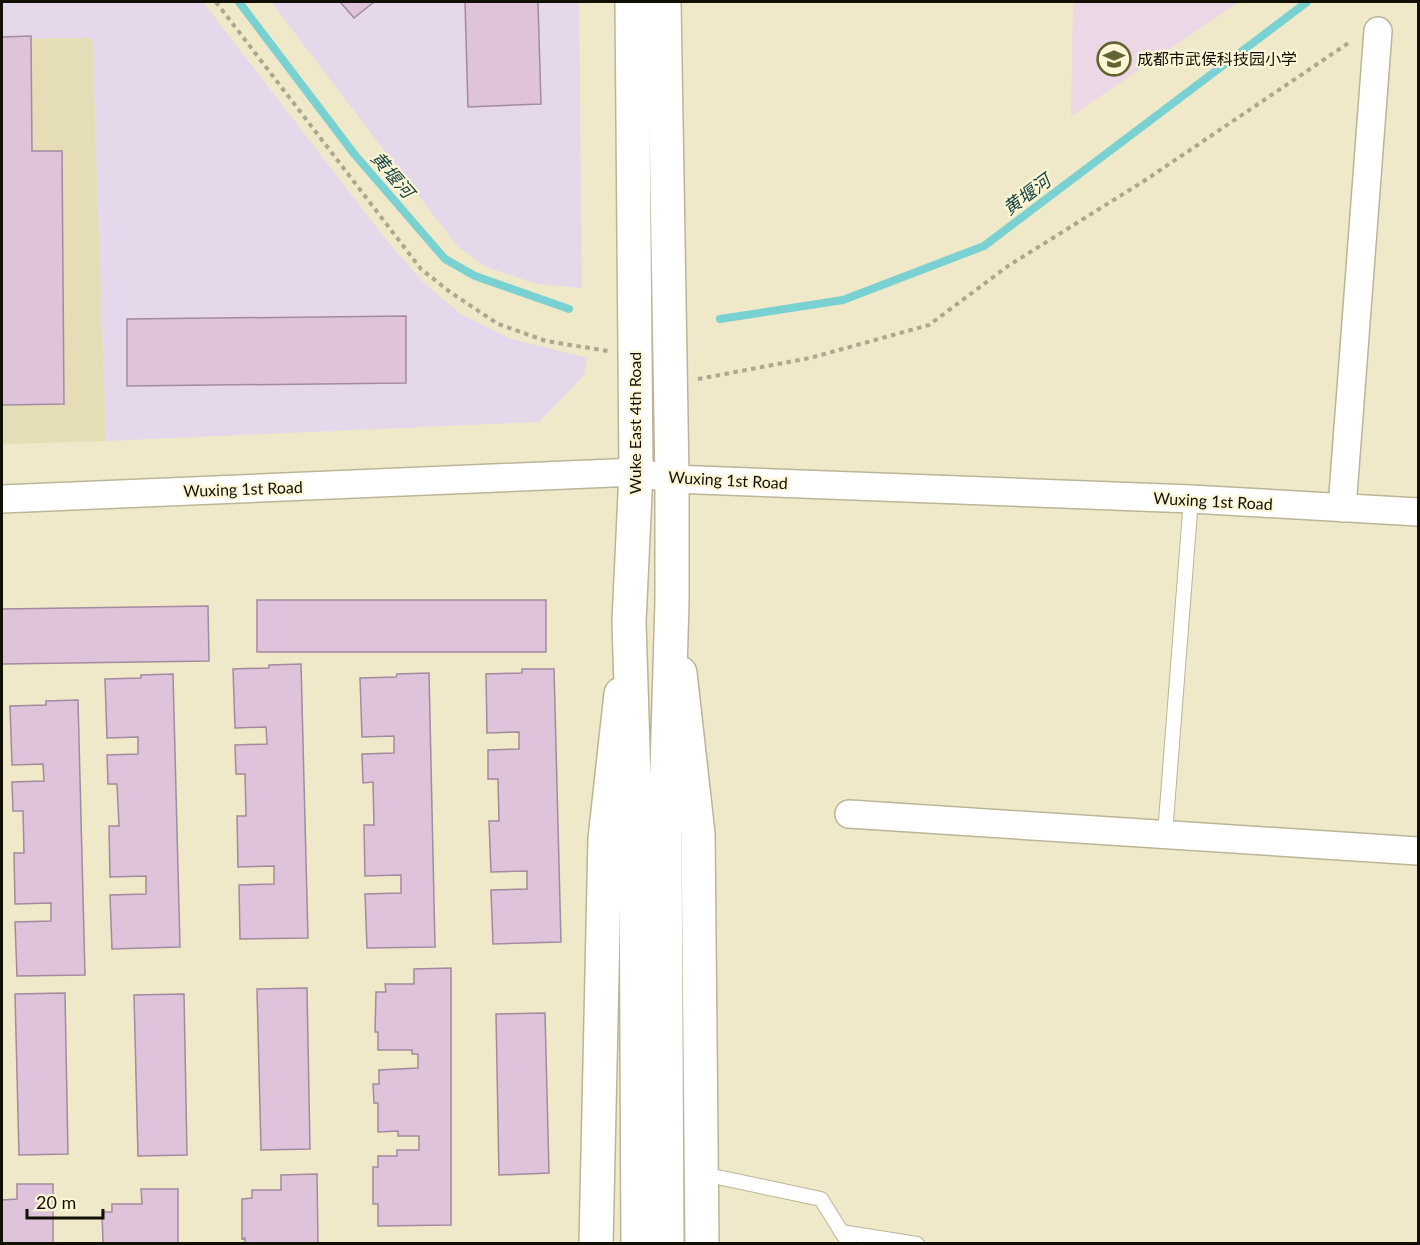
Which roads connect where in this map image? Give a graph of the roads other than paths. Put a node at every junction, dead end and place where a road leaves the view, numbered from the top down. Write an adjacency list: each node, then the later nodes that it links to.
1 (632, 2): 4 (main road, Wuke East 4th Road)
2 (664, 2): 5 (main road)
3 (1378, 31): 8 (street)
4 (636, 472): 5 (street, Wuxing 1st Road); 6 (street, Wuxing 1st Road); 11 (main road, Wuke East 4th Road)
5 (672, 479): 7 (street, Wuxing 1st Road); 10 (main road)
6 (2, 499)
7 (1191, 499): 8 (street, Wuxing 1st Road); 13 (lane)
8 (1342, 508): 9 (street, Wuxing 1st Road)
9 (1419, 512)
10 (672, 602): 14 (main road); 16 (main road)
11 (629, 622): 14 (main road, Wuke East 4th Road); 18 (main road)
12 (849, 814): 13 (street)
13 (1165, 834): 15 (street)
14 (651, 839): 19 (main road); 20 (main road)
15 (1419, 851)
16 (703, 1174): 17 (lane); 21 (main road)
17 (845, 1238): 22 (lane)
18 (596, 1244)
19 (638, 1244)
20 (667, 1244)
21 (702, 1244)
22 (916, 1244)

